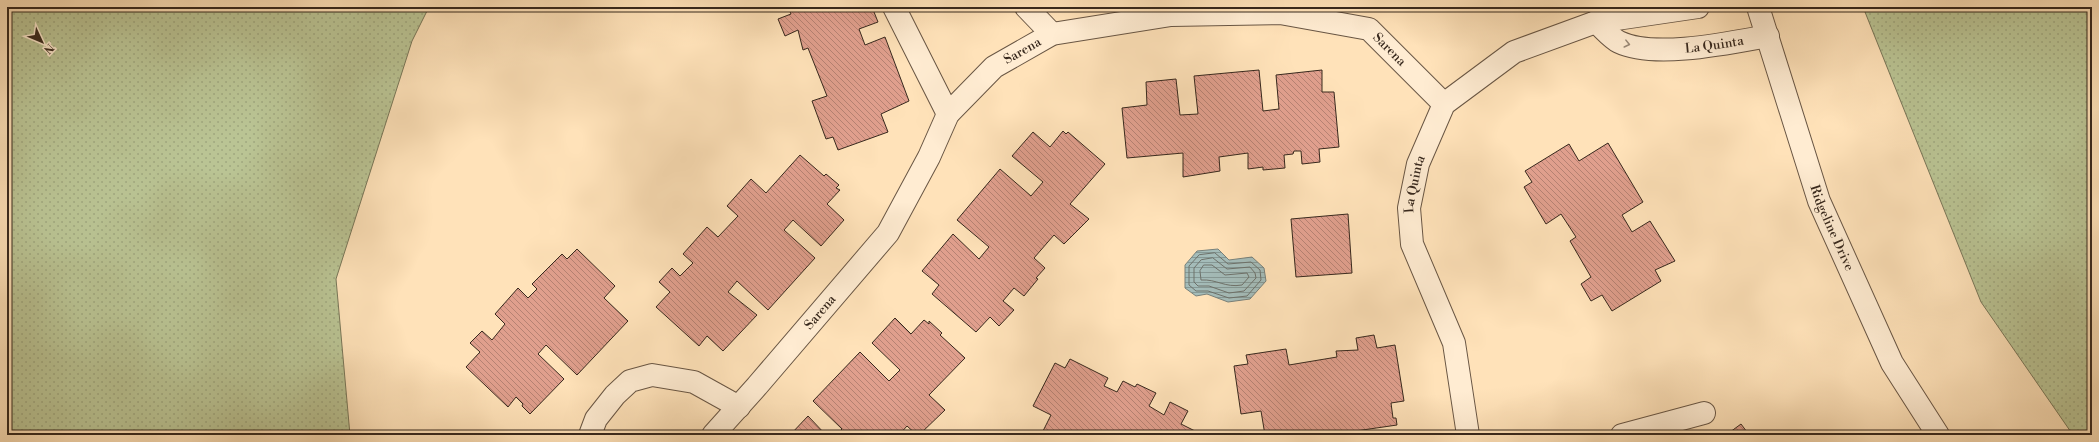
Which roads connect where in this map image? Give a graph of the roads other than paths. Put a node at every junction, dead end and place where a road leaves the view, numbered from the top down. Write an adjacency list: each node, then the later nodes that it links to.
1 (894, 7): 9 (street)
2 (1026, 7): 6 (street)
3 (1698, 7): 5 (street, La Quinta)
4 (1758, 7): 7 (street, Ridgeline Drive)
5 (1600, 12): 7 (street, La Quinta, one-way to 7); 8 (street, La Quinta)
6 (1052, 34): 8 (street, Sarena); 9 (street, Sarena)
7 (1768, 36): 16 (street, Ridgeline Drive)
8 (1444, 104): 14 (street, La Quinta)
9 (948, 114): 10 (street, Sarena)
10 (739, 407): 12 (street); 13 (street, Sarena)
11 (1704, 413): 15 (street)
12 (590, 435)
13 (712, 435)
14 (1468, 435)
15 (1622, 435)
16 (1938, 435)

